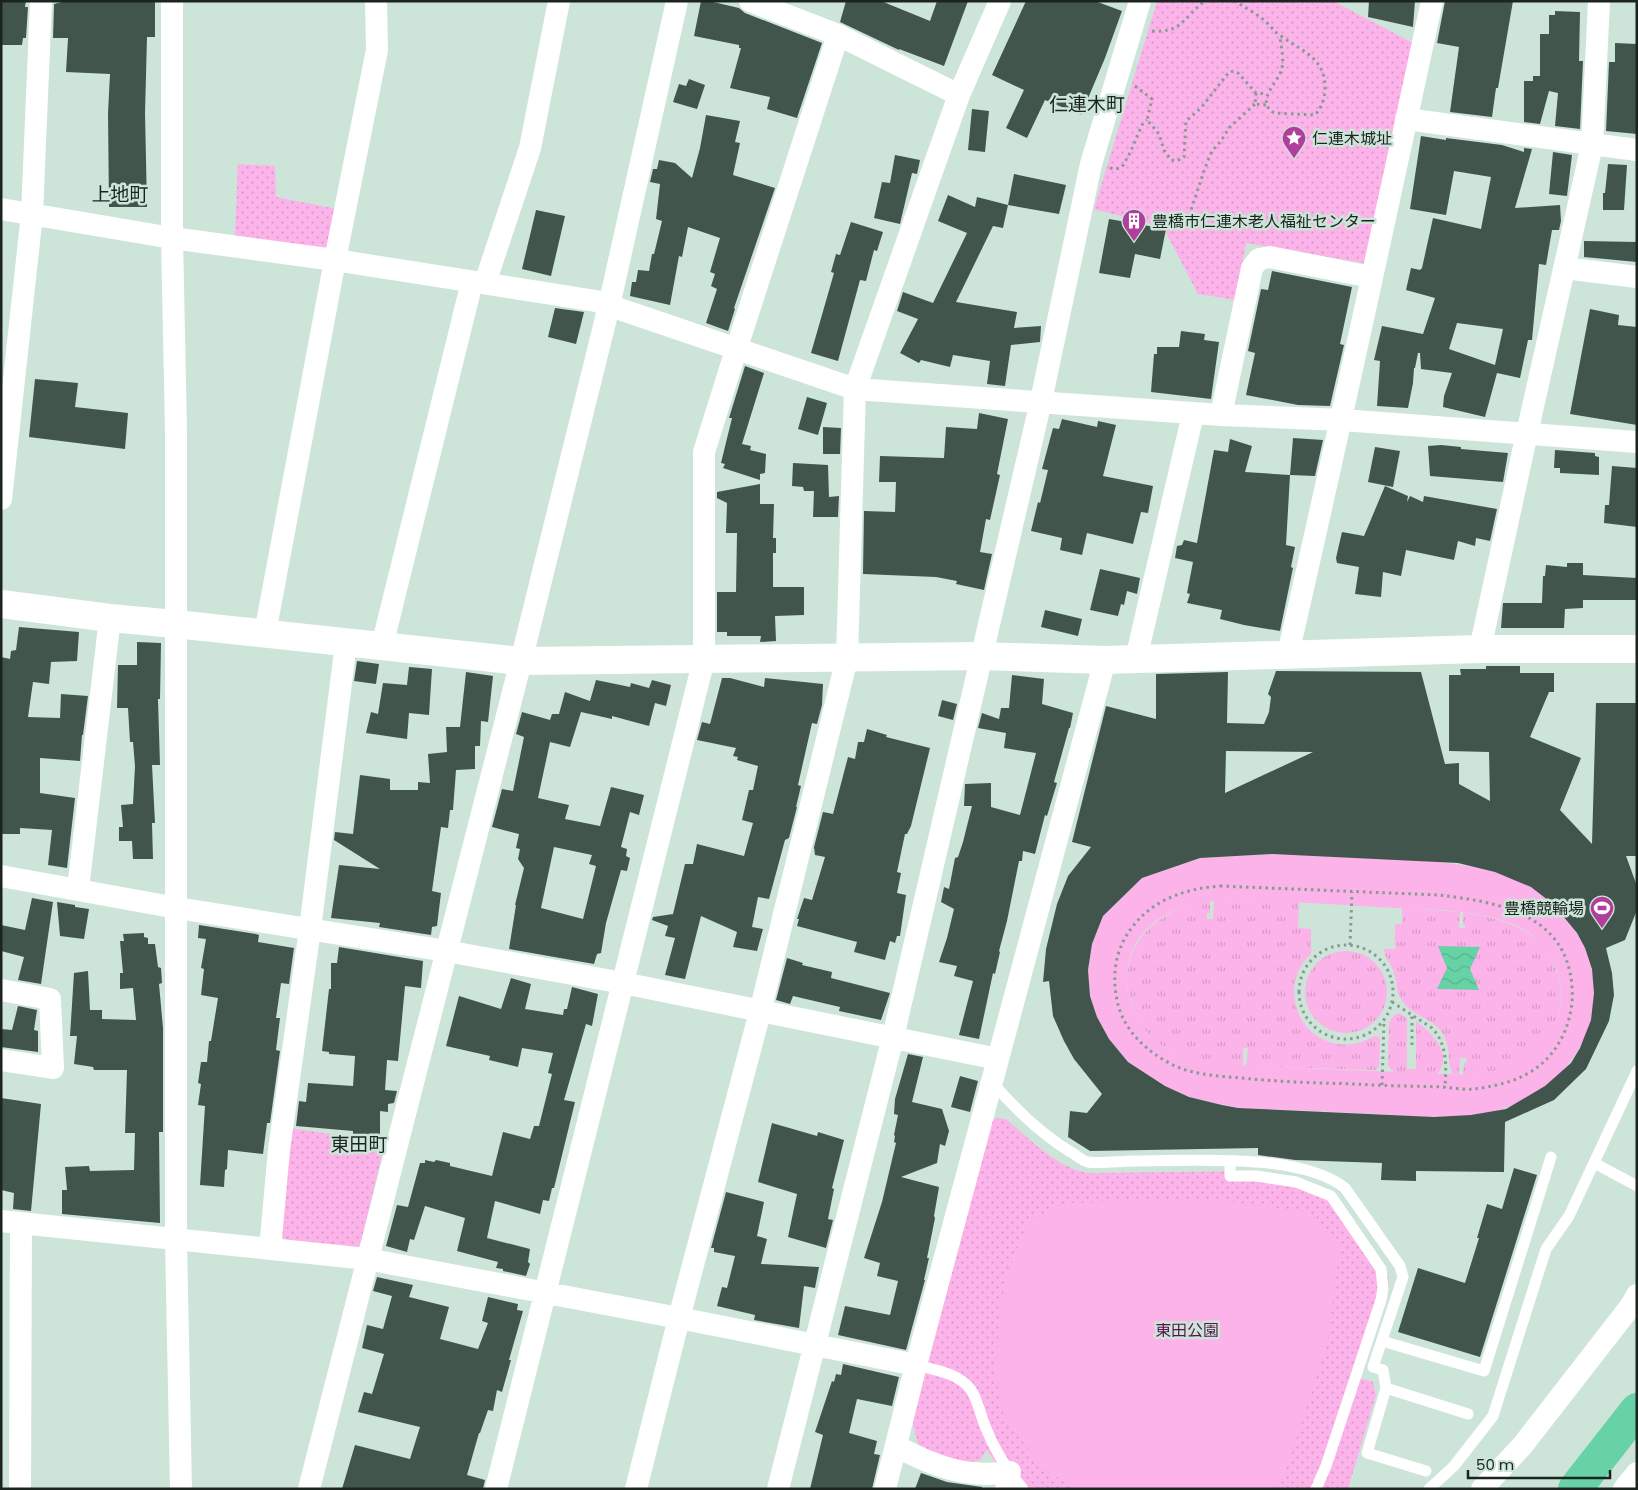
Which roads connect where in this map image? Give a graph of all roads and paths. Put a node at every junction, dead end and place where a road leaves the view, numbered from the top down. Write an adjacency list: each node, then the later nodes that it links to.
1 (41, 1): 28 (street)
2 (172, 1): 30 (street)
3 (376, 1): 31 (street)
4 (559, 1): 35 (street)
5 (677, 1): 36 (street)
6 (750, 1): 14 (street)
7 (1000, 1): 19 (street)
8 (1140, 1): 26 (street)
9 (1205, 1): 13 (path)
10 (1234, 1): 15 (path)
11 (1432, 1): 22 (street)
12 (1599, 1): 24 (street)
13 (1148, 30)
14 (838, 35): 19 (street); 37 (street)
15 (1280, 36): 18 (path); 21 (path)
16 (1136, 86): 23 (path)
17 (1256, 93): 18 (path); 20 (path); 23 (path)
18 (1267, 94): 21 (path)
19 (959, 95): 38 (street)
20 (1255, 104): 21 (path); 29 (path)
21 (1267, 104)
22 (1406, 119): 24 (street); 33 (street)
23 (1147, 120): 26 (path)
24 (1592, 145): 25 (street); 32 (street)
25 (1637, 150)
26 (1091, 164): 39 (street)
27 (1, 209): 28 (street)
28 (32, 214): 30 (street); 45 (street)
29 (1185, 228)
30 (172, 238): 31 (street); 48 (street)
31 (335, 260): 35 (street); 49 (street)
32 (1564, 268): 34 (street); 43 (street)
33 (1371, 277): 41 (street); 42 (street)
34 (1637, 277)
35 (478, 282): 36 (street); 51 (street)
36 (609, 306): 37 (street); 60 (street)
37 (736, 350): 38 (street); 57 (street)
38 (855, 389): 39 (street); 56 (street)
39 (1041, 402): 40 (street); 55 (street)
40 (1193, 414): 41 (street); 58 (street)
41 (1221, 415): 42 (street)
42 (1342, 420): 43 (street); 54 (street)
43 (1526, 434): 44 (street); 52 (street)
44 (1637, 442)
45 (1, 499)
46 (1, 604): 47 (street)
47 (110, 618): 48 (street); 62 (street)
48 (175, 624): 49 (street); 64 (street)
49 (265, 633): 50 (street)
50 (346, 643): 51 (street); 65 (street)
51 (382, 646): 60 (street)
52 (1480, 649): 53 (street); 54 (street)
53 (1637, 649)
54 (1288, 654): 58 (street)
55 (981, 656): 56 (street); 59 (street); 74 (street)
56 (847, 658): 57 (street); 71 (street)
57 (704, 659): 60 (street); 68 (street)
58 (1136, 659): 59 (street)
59 (1104, 660): 76 (street)
60 (521, 661): 67 (street)
61 (1, 876): 62 (street)
62 (78, 889): 64 (street)
63 (1352, 892): 66 (path); 80 (path); 81 (path)
64 (177, 908): 65 (street); 87 (street)
65 (310, 928): 67 (street); 88 (street)
66 (1350, 945): 70 (path); 73 (path)
67 (446, 951): 68 (street); 89 (street)
68 (623, 983): 71 (street); 90 (street)
69 (1, 990): 77 (street)
70 (1392, 1002): 72 (path); 73 (path)
71 (760, 1012): 74 (street); 92 (street)
72 (1412, 1016): 75 (path); 81 (path)
73 (1384, 1021): 80 (path)
74 (894, 1037): 76 (street); 94 (street)
75 (1412, 1045)
76 (998, 1059): 79 (street)
77 (1, 1060)
78 (1637, 1071): 84 (lane)
79 (992, 1082): 83 (lane); 95 (street)
80 (1382, 1085): 81 (path)
81 (1445, 1088)
82 (1551, 1157): 93 (lane)
83 (1230, 1161): 93 (lane); 109 (lane)
84 (1594, 1163): 85 (lane); 110 (lane)
85 (1637, 1186)
86 (11, 1222): 87 (street); 102 (street)
87 (176, 1240): 88 (street); 103 (street)
88 (270, 1248): 89 (street)
89 (367, 1259): 90 (street); 104 (street)
90 (545, 1292): 92 (street); 105 (street)
91 (1637, 1295): 111 (street)
92 (679, 1318): 94 (street); 106 (street)
93 (1382, 1340): 96 (lane)
94 (814, 1344): 95 (street); 107 (street)
95 (916, 1365): 98 (street); 101 (lane)
96 (1386, 1388): 97 (lane); 99 (lane)
97 (1468, 1414)
98 (896, 1446): 101 (street); 108 (street)
99 (1426, 1471)
100 (1637, 1473): 112 (street)
101 (1013, 1483)
102 (20, 1489)
103 (181, 1489)
104 (310, 1489)
105 (496, 1489)
106 (636, 1489)
107 (778, 1489)
108 (885, 1489)
109 (1316, 1489)
110 (1429, 1489)
111 (1482, 1489)
112 (1624, 1489)

